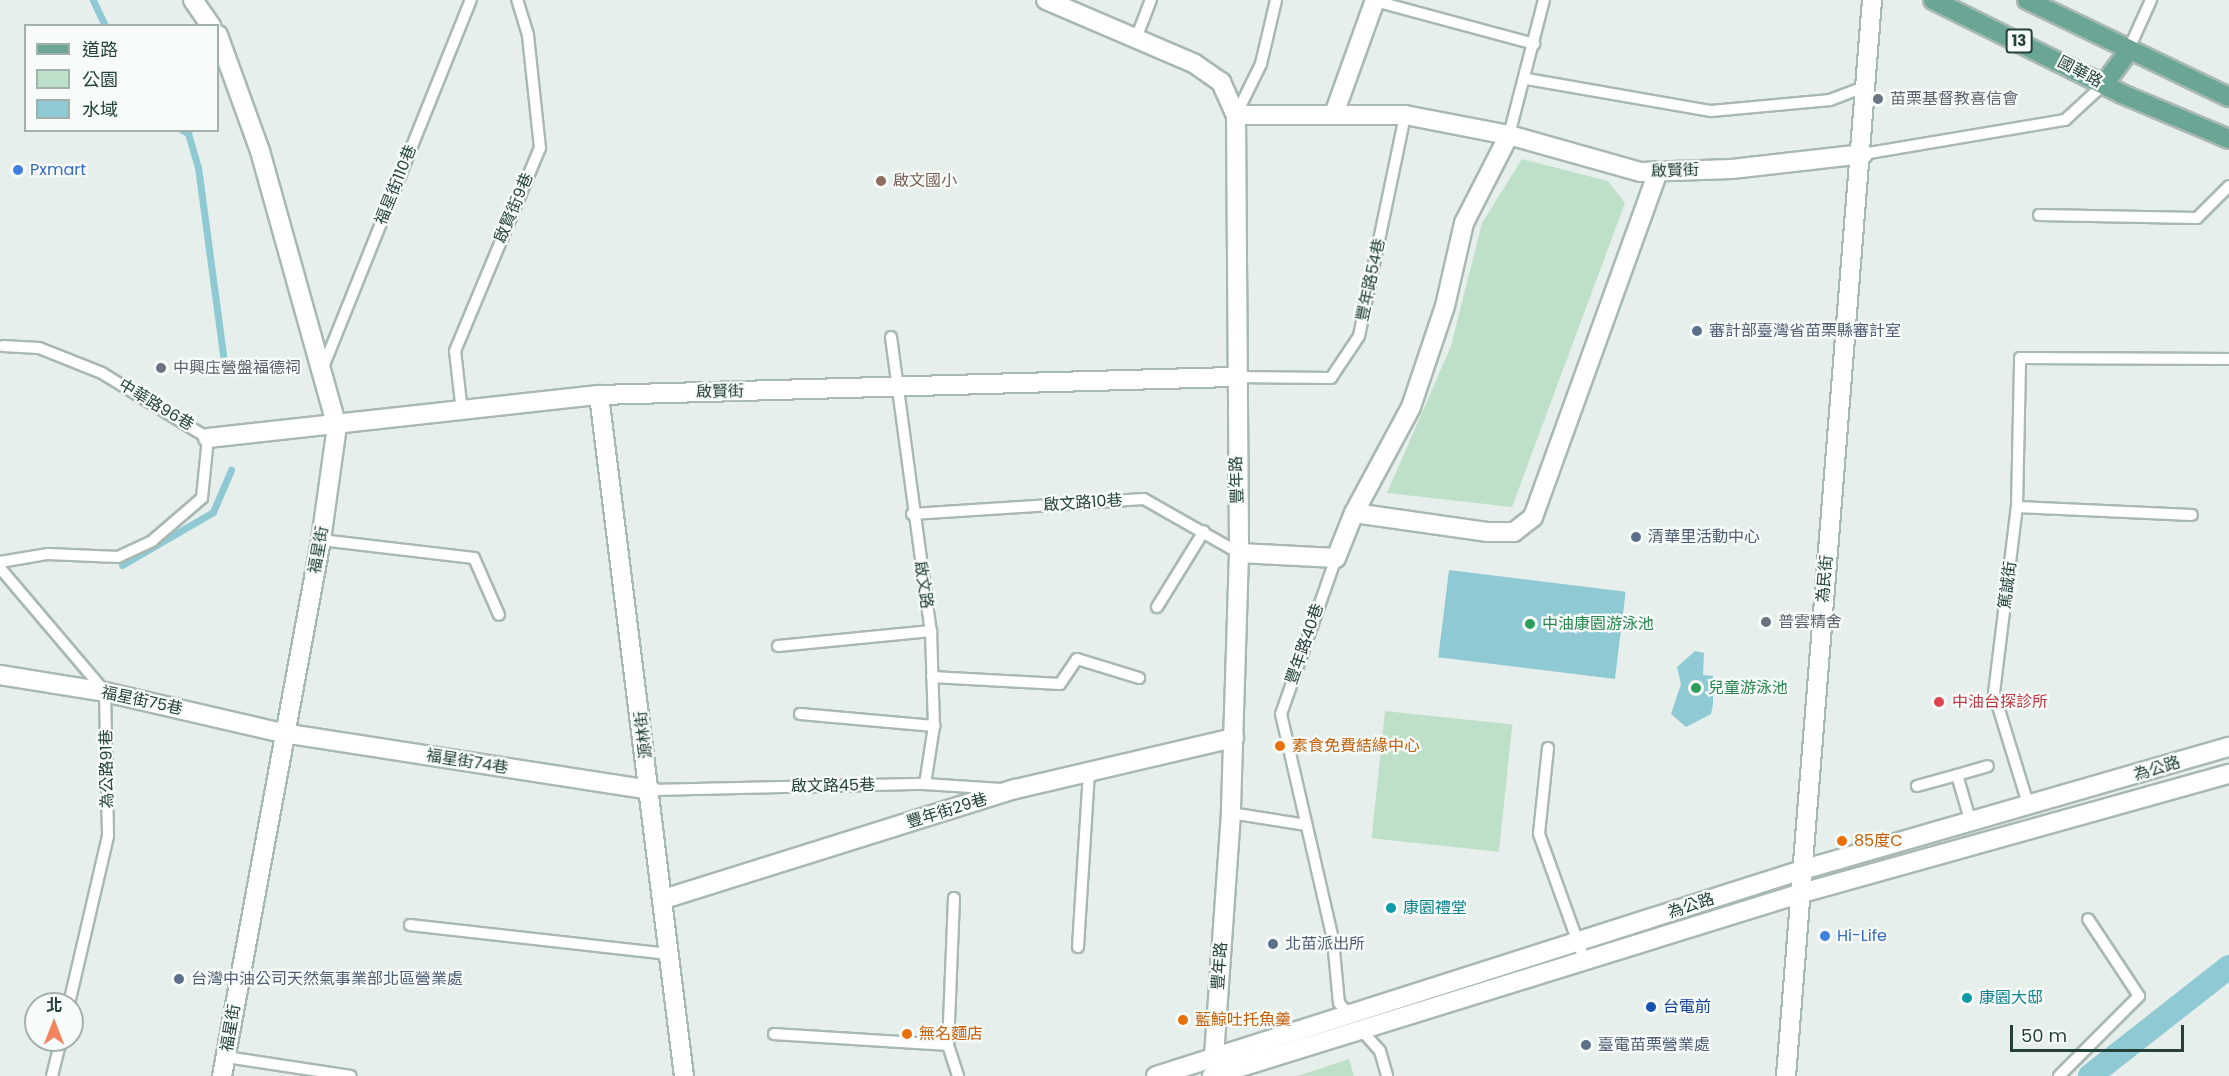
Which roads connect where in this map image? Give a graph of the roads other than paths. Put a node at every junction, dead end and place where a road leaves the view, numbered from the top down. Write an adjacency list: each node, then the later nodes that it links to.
1 (193, 0): 13 (street)
2 (471, 0): 34 (lane, 福星街110巷)
3 (517, 0): 38 (lane, 啟賢街9巷)
4 (1151, 0): 14 (lane)
5 (1276, 0): 23 (lane)
6 (1375, 0): 16 (lane); 22 (street)
7 (1544, 0): 16 (lane)
8 (1872, 0): 20 (street, 為民街)
9 (1933, 0): 19 (main road, 國華路 / 13)
10 (2027, 0): 17 (main road, 13)
11 (2151, 0): 17 (lane)
12 (1052, 1): 14 (street, 豐年路)
13 (210, 24)
14 (1137, 36): 23 (street, 豐年路)
15 (219, 38): 34 (street, 福星街)
16 (1534, 44): 18 (lane)
17 (2127, 52): 19 (main road); 21 (main road, 13)
18 (1527, 79): 20 (lane); 25 (lane)
19 (2104, 84): 26 (main road, 國華路 / 13); 27 (lane, 啟賢街)
20 (1862, 88): 27 (street, 為民街)
21 (2229, 97)
22 (1334, 114): 23 (street, 啟賢街); 24 (street, 啟賢街)
23 (1236, 115): 35 (street, 豐年路)
24 (1406, 115): 25 (street, 啟賢街); 35 (lane, 豐年路54巷)
25 (1509, 135): 28 (street, 啟賢街); 42 (street)
26 (2229, 139)
27 (1863, 154): 28 (street, 啟賢街); 78 (street, 為民街)
28 (1658, 172): 42 (street)
29 (2229, 186): 30 (lane)
30 (2039, 215)
31 (891, 338): 36 (lane, 啟文路)
32 (3, 346): 40 (lane, 中華路96巷)
33 (2229, 359): 41 (lane, 篤誠街)
34 (322, 369): 39 (street, 福星街)
35 (1233, 377): 36 (street, 啟賢街); 47 (street, 豐年路)
36 (896, 387): 37 (street, 啟賢街); 43 (lane, 啟文路)
37 (599, 395): 38 (street, 啟賢街); 72 (street, 源林街)
38 (462, 412): 39 (street, 啟賢街)
39 (337, 426): 40 (street, 啟賢街); 46 (street, 福星街)
40 (208, 438): 49 (lane, 中華路96巷)
41 (2017, 507): 44 (lane); 73 (lane, 篤誠街)
42 (1354, 513): 48 (street)
43 (912, 514): 45 (lane, 啟文路10巷); 53 (lane, 啟文路)
44 (2192, 515)
45 (1204, 531): 47 (lane, 啟文路10巷); 51 (lane)
46 (321, 540): 52 (lane); 61 (street, 福星街)
47 (1239, 553): 48 (street); 62 (street, 豐年路)
48 (1336, 558): 76 (lane, 豐年路40巷)
49 (0, 562)
50 (0, 568): 58 (lane)
51 (1157, 607)
52 (499, 615)
53 (931, 631): 54 (lane); 56 (lane, 啟文路)
54 (778, 646)
55 (0, 675): 58 (street, 福星街75巷)
56 (932, 677): 57 (lane); 60 (lane, 啟文路)
57 (1139, 678)
58 (105, 692): 61 (street, 福星街75巷); 88 (lane, 為公路91巷)
59 (800, 714): 60 (lane)
60 (934, 726): 69 (lane, 啟文路)
61 (283, 733): 72 (street, 福星街74巷); 94 (street, 福星街)
62 (1234, 738): 66 (street, 豐年街29巷); 74 (street, 豐年路)
63 (2229, 747): 73 (street, 為公路)
64 (1548, 748): 84 (lane)
65 (1988, 766): 68 (lane)
66 (1089, 772): 71 (street, 豐年街29巷); 85 (lane)
67 (2229, 774): 77 (street, 為公路)
68 (1957, 775): 70 (lane); 75 (lane)
69 (925, 784): 71 (lane, 啟文路45巷); 72 (lane, 啟文路45巷)
70 (1917, 786)
71 (1016, 789): 81 (street, 豐年街29巷)
72 (651, 790): 81 (street, 源林街)
73 (2029, 807): 75 (street, 為公路); 77 (street)
74 (1231, 813): 76 (lane); 95 (street, 豐年路)
75 (1971, 823): 78 (street, 為公路)
76 (1306, 825): 89 (lane, 豐年路40巷)
77 (2035, 829): 79 (street, 為公路)
78 (1802, 870): 79 (street, 為民街); 84 (street, 為公路)
79 (1802, 893): 87 (street, 為公路); 103 (street, 為民街)
80 (954, 898): 92 (lane)
81 (664, 899): 86 (street, 源林街)
82 (2088, 919): 104 (lane)
83 (410, 925): 86 (lane)
84 (1578, 943): 87 (lane); 89 (street, 為公路)
85 (1078, 947)
86 (670, 954): 99 (street, 源林街)
87 (1585, 962): 90 (street, 為公路)
88 (72, 992)
89 (1351, 1017): 90 (street); 95 (street, 為公路)
90 (1363, 1032): 95 (street, 為公路); 102 (lane)
91 (774, 1034): 92 (lane)
92 (948, 1045): 100 (lane)
93 (58, 1052): 96 (lane)
94 (226, 1058): 97 (street, 福星街); 98 (lane)
95 (1215, 1069): 101 (street, 為公路)
96 (52, 1076)
97 (222, 1076)
98 (351, 1076)
99 (684, 1076)
100 (958, 1076)
101 (1156, 1076)
102 (1387, 1076)
103 (1786, 1076)
104 (2059, 1076)

